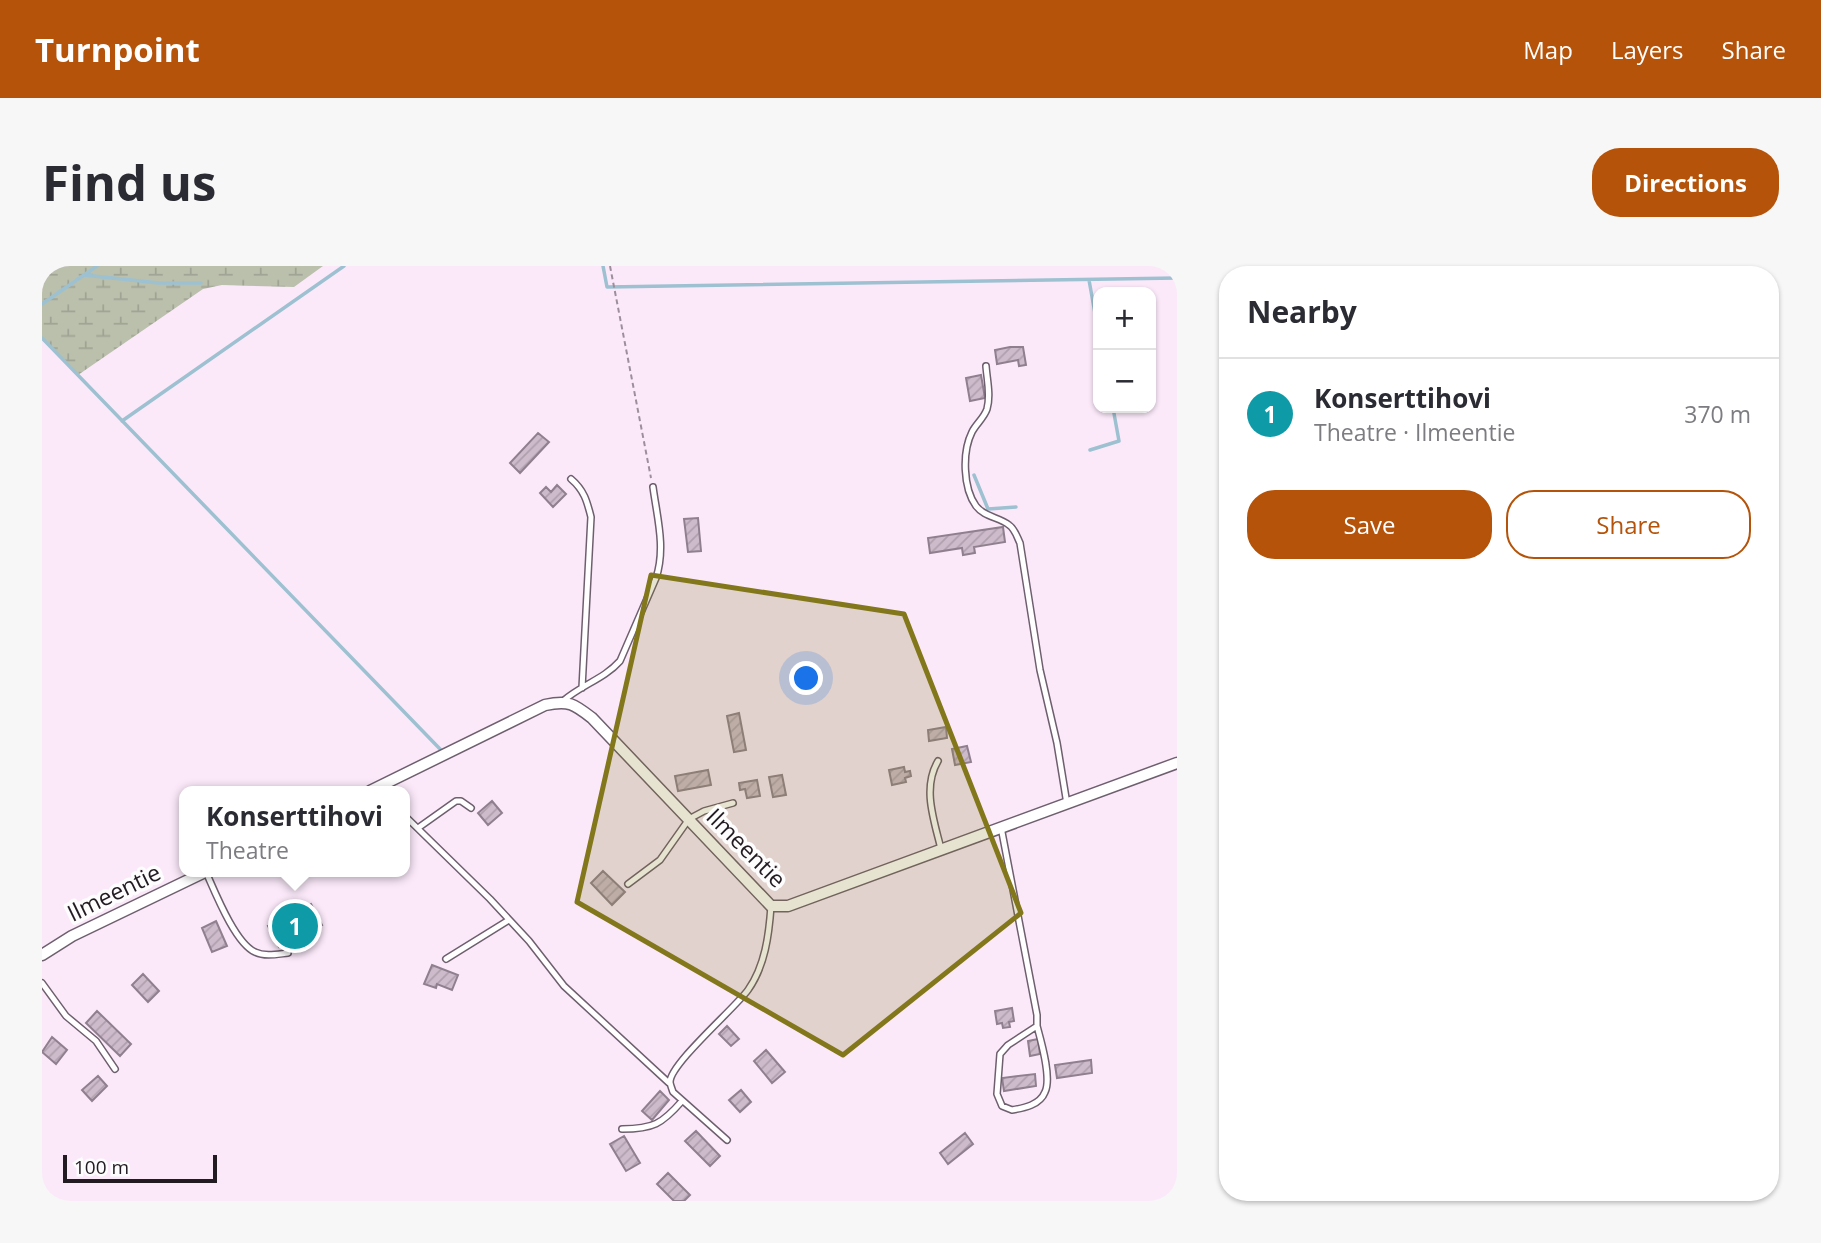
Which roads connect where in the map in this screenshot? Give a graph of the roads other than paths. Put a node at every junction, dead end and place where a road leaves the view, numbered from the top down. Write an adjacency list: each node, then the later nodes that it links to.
1 (986, 366): 10 (lane)
2 (571, 479): 4 (lane)
3 (653, 487): 4 (lane)
4 (582, 688): 5 (lane)
5 (563, 701): 8 (street); 12 (street, Ilmeentie)
6 (938, 761): 16 (lane)
7 (1177, 763): 10 (street, Ilmeentie)
8 (386, 786)
9 (733, 803): 12 (lane)
10 (1066, 804): 14 (street, Ilmeentie)
11 (471, 808): 15 (lane)
12 (689, 820): 19 (lane); 20 (street, Ilmeentie)
13 (410, 821): 15 (lane)
14 (1001, 827): 16 (street, Ilmeentie); 26 (lane)
15 (418, 828): 21 (lane)
16 (941, 849): 20 (street, Ilmeentie)
17 (196, 877): 22 (street, Ilmeentie)
18 (209, 877): 23 (lane)
19 (628, 884)
20 (771, 906): 28 (lane)
21 (509, 920): 24 (lane); 28 (lane)
22 (44, 950)
23 (288, 953)
24 (446, 958)
25 (42, 983): 27 (lane)
26 (1037, 1026): 26 (lane)
27 (115, 1069)
28 (669, 1083): 29 (lane)
29 (682, 1101): 30 (lane); 31 (lane)
30 (622, 1129)
31 (727, 1140)

